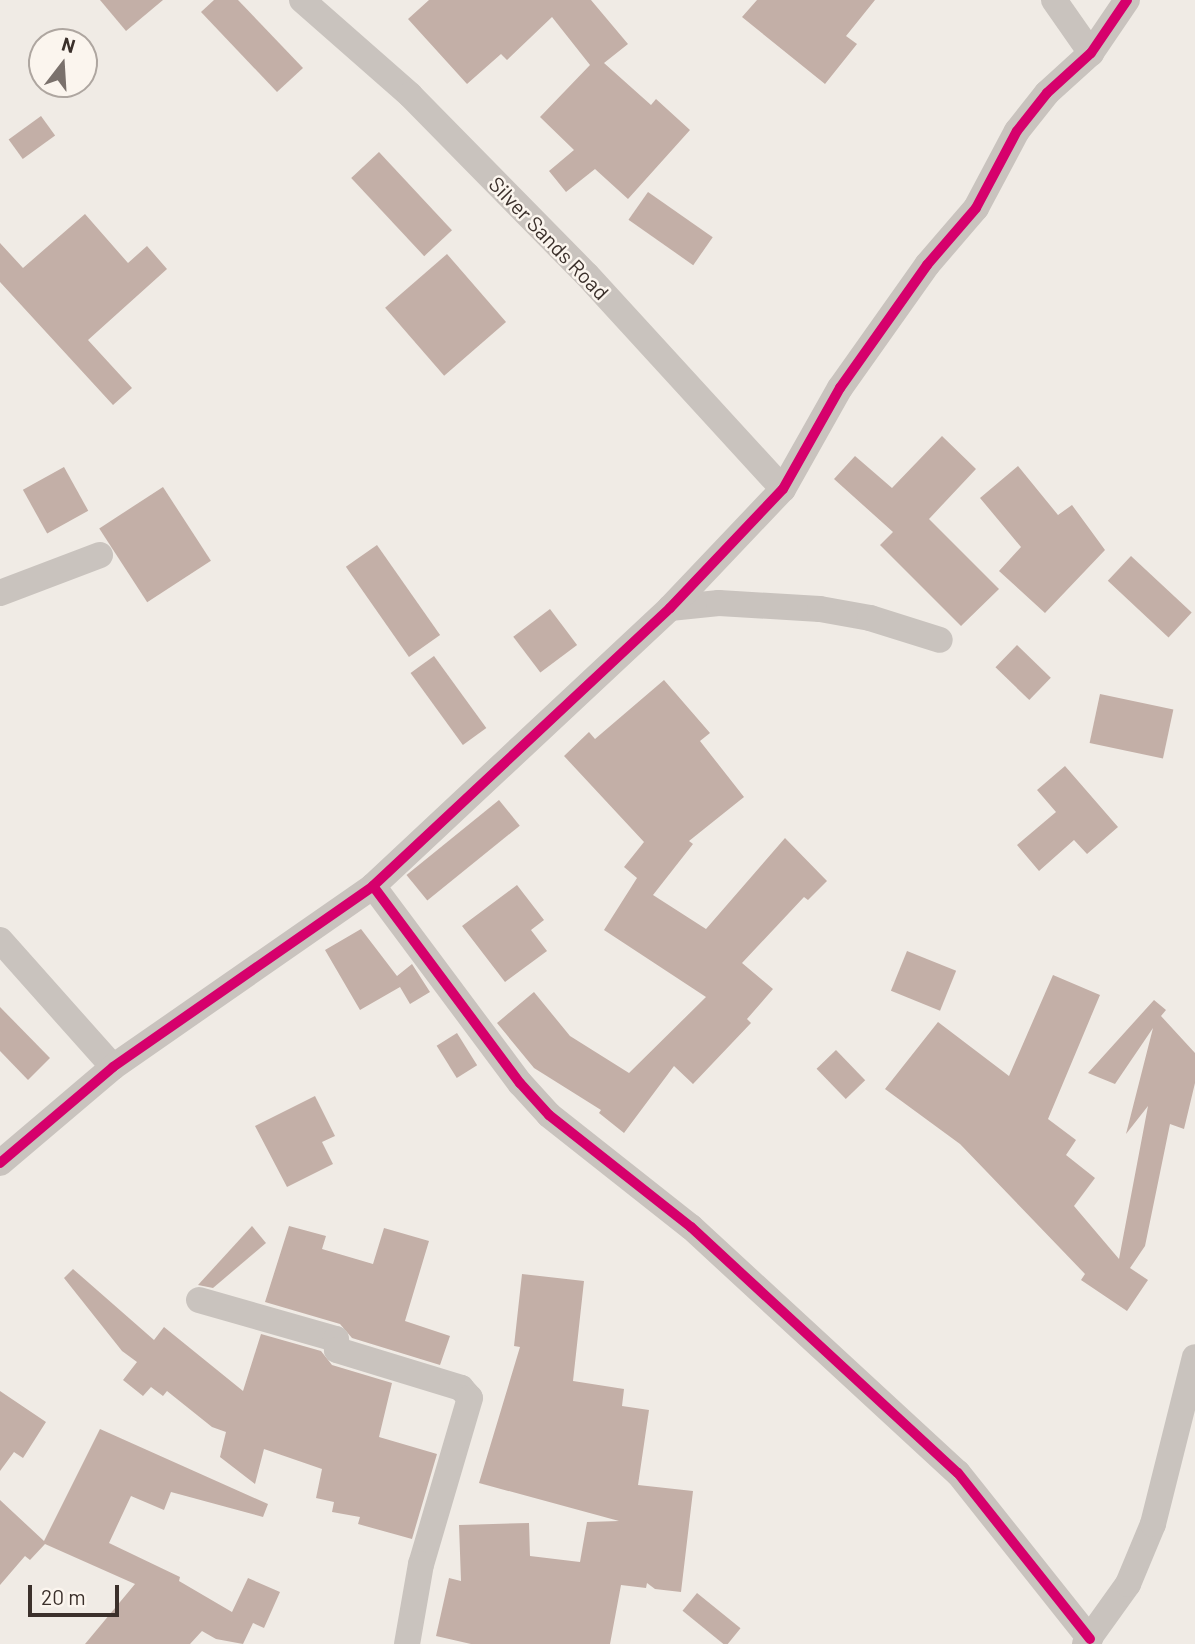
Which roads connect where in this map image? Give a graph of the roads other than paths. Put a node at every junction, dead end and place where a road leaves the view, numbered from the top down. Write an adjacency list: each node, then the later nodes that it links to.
1 (302, 0): 5 (street, Silver Sands Road)
2 (1054, 0): 4 (street)
3 (1127, 0): 4 (street)
4 (1091, 53): 5 (street)
5 (783, 489): 8 (street)
6 (100, 555): 7 (street)
7 (0, 593)
8 (670, 608): 9 (street); 10 (street)
9 (940, 640)
10 (373, 886): 12 (street); 16 (street)
11 (0, 940): 12 (street)
12 (113, 1067): 13 (street)
13 (0, 1163)
14 (199, 1300): 17 (street)
15 (1195, 1357): 16 (street)
16 (1088, 1641)
17 (407, 1644)

